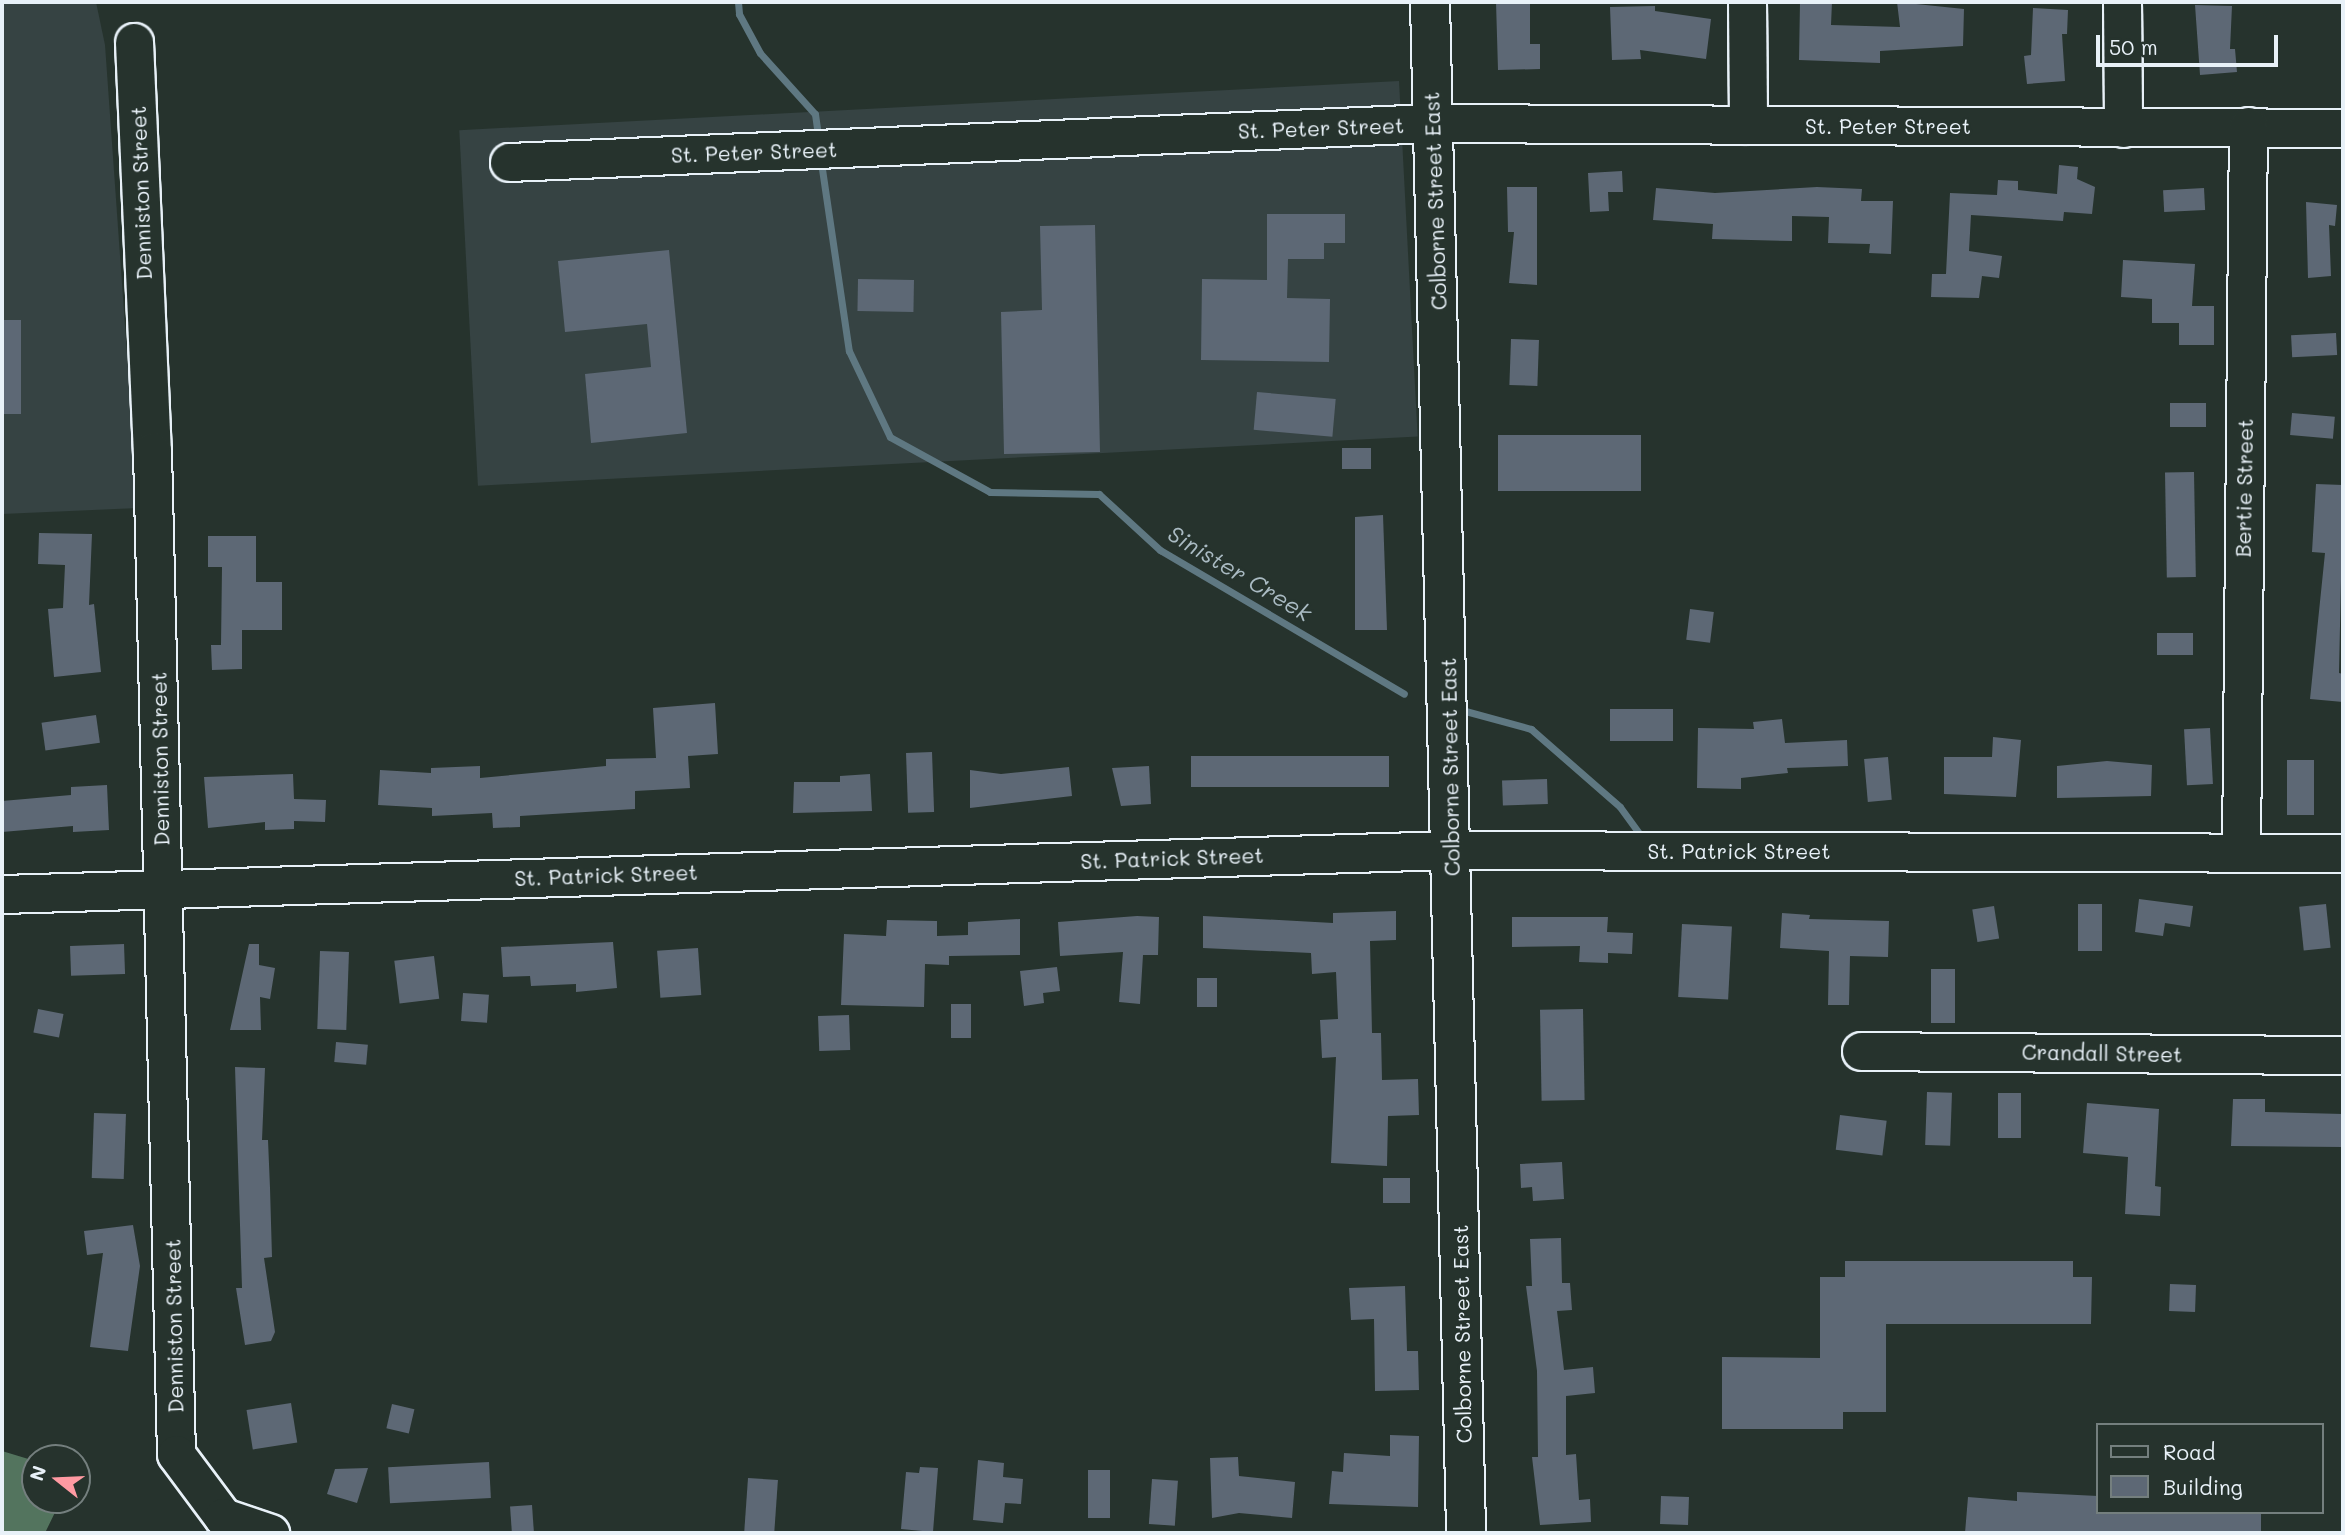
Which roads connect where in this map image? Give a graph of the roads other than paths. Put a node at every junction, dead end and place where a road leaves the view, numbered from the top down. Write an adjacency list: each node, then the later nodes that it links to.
1 (1430, 2): 5 (main road, Colborne Street East)
2 (1747, 2): 6 (street)
3 (2122, 2): 8 (street)
4 (134, 42): 14 (street, Denniston Street)
5 (1433, 123): 6 (street, St. Peter Street); 10 (street, St. Peter Street); 11 (main road, Colborne Street East)
6 (1748, 125): 8 (street, St. Peter Street)
7 (2248, 126): 8 (street, St. Peter Street); 9 (street, St. Peter Street); 12 (street, Bertie Street)
8 (2123, 128)
9 (2343, 128)
10 (509, 162)
11 (1453, 850): 12 (street, St. Patrick Street); 14 (street, St. Patrick Street); 19 (main road, Colborne Street East)
12 (2241, 851): 13 (street, St. Patrick Street)
13 (2343, 853)
14 (163, 887): 15 (street, St. Patrick Street); 18 (street, Denniston Street)
15 (2, 894)
16 (1861, 1051): 17 (street, Crandall Street)
17 (2343, 1055)
18 (270, 1533)
19 (1466, 1533)

